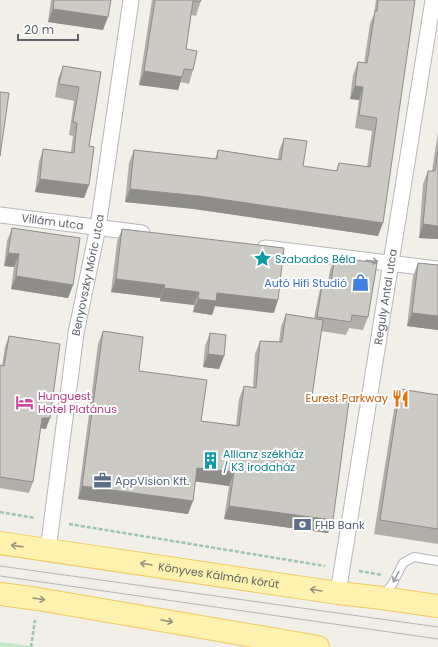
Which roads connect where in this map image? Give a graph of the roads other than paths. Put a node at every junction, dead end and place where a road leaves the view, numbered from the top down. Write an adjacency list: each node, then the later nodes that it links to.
1 (131, 0): 4 (street, Benyovszky Móric utca)
2 (433, 0): 7 (street, Reguly Antal utca)
3 (0, 215): 4 (street, Villám utca)
4 (98, 227): 5 (street, Villám utca); 10 (street, Benyovszky Móric utca)
5 (152, 234)
6 (254, 246): 7 (street, one-way to 7)
7 (391, 263): 8 (street); 12 (street, Reguly Antal utca)
8 (438, 269)
9 (0, 543): 10 (main road, Könyves Kálmán körút, one-way to 9)
10 (48, 550): 12 (main road, Könyves Kálmán körút, one-way to 10)
11 (438, 561): 14 (lane, one-way to 14)
12 (338, 593): 14 (main road, Könyves Kálmán körút)
13 (0, 594): 16 (main road, one-way to 16)
14 (382, 598): 15 (main road, Könyves Kálmán körút)
15 (438, 606)
16 (318, 647)

